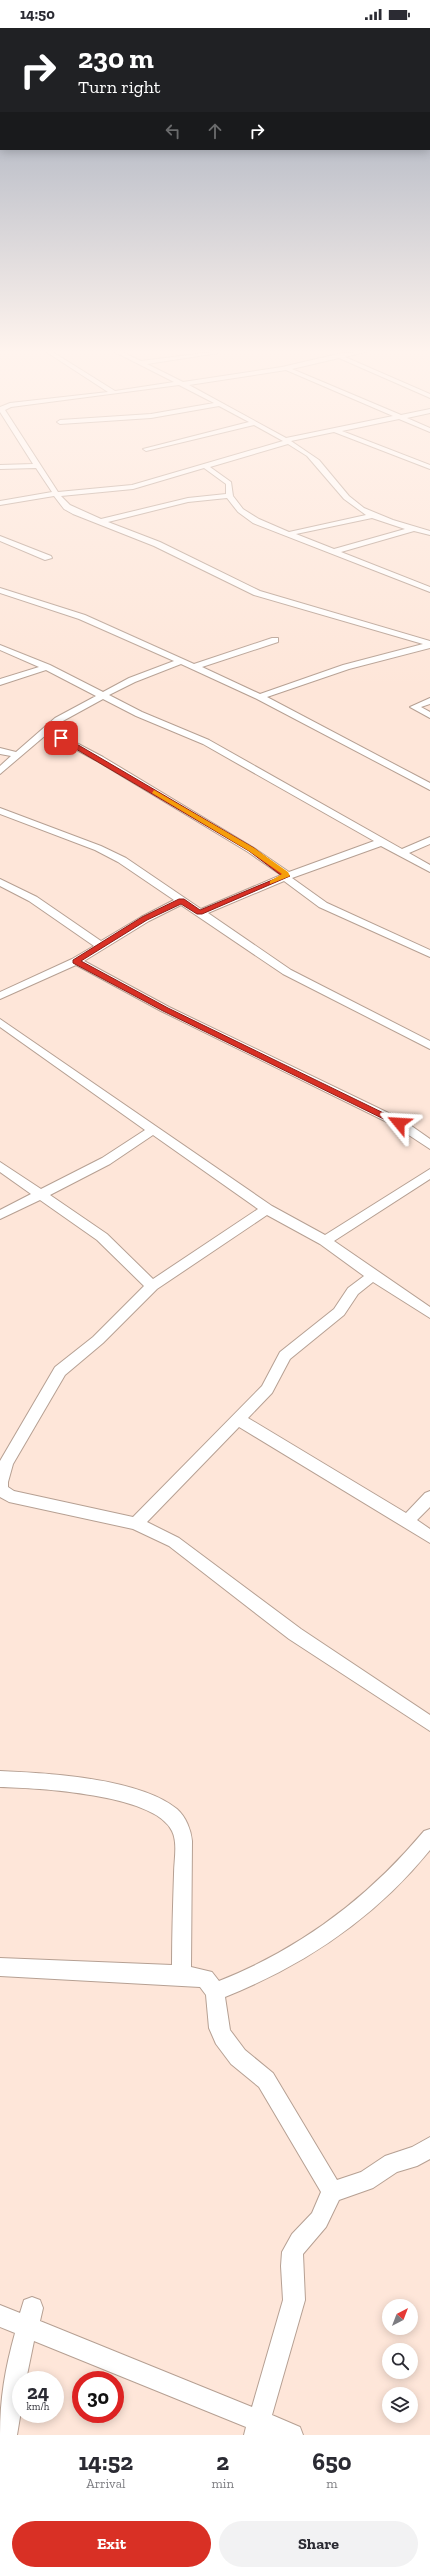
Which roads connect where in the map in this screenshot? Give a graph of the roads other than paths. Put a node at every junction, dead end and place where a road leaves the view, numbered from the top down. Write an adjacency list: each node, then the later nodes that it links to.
1 (35, 463): 5 (street)
2 (214, 463): 6 (street)
3 (318, 463): 12 (street)
4 (420, 463): 8 (street)
5 (36, 466): 7 (street); 9 (street)
6 (205, 466): 9 (street); 10 (street)
7 (0, 467)
8 (430, 467)
9 (56, 494): 11 (street); 13 (street)
10 (229, 496): 13 (street); 16 (street)
11 (0, 503)
12 (375, 515): 14 (street); 16 (street)
13 (99, 522): 23 (street)
14 (414, 528): 15 (street); 18 (street)
15 (430, 533)
16 (288, 534): 18 (street)
17 (0, 538): 19 (street)
18 (334, 552): 21 (street)
19 (48, 558)
20 (0, 590): 25 (street)
21 (430, 590)
22 (276, 640): 27 (street)
23 (430, 645): 30 (street)
24 (0, 647): 26 (street)
25 (182, 661): 27 (street); 29 (street)
26 (46, 667): 28 (street); 29 (street)
27 (194, 667): 30 (street)
28 (0, 682)
29 (102, 696): 33 (street); 40 (street)
30 (260, 697): 37 (street)
31 (430, 700): 32 (street)
32 (430, 715)
33 (48, 731): 35 (street); 43 (street)
34 (0, 751): 35 (street)
35 (17, 755): 36 (street)
36 (0, 771)
37 (430, 787)
38 (0, 811): 45 (street)
39 (430, 840): 41 (street)
40 (382, 842): 41 (street); 43 (street)
41 (401, 853): 42 (street)
42 (430, 869)
43 (287, 876): 46 (street); 48 (street)
44 (0, 882): 47 (street)
45 (181, 901): 46 (street); 47 (street)
46 (200, 913): 52 (street)
47 (100, 945): 49 (street)
48 (430, 954)
49 (76, 961): 50 (street); 54 (street)
50 (0, 996)
51 (0, 1022): 53 (street)
52 (430, 1046)
53 (153, 1130): 57 (street); 58 (street)
54 (430, 1144)
55 (0, 1166): 57 (street)
56 (430, 1173): 60 (street)
57 (41, 1194): 59 (street); 62 (street)
58 (267, 1209): 60 (street); 62 (street)
59 (0, 1215)
60 (325, 1241): 61 (street)
61 (373, 1276): 63 (street); 64 (street)
62 (152, 1286): 67 (street)
63 (430, 1313)
64 (240, 1420): 66 (street); 67 (street)
65 (430, 1497): 66 (street)
66 (407, 1521): 68 (street)
67 (136, 1524): 69 (street)
68 (430, 1537)
69 (430, 1724)
70 (0, 1779): 73 (street)
71 (430, 1837): 74 (street)
72 (0, 1967): 73 (street)
73 (181, 1975): 74 (street)
74 (215, 1992): 76 (street)
75 (430, 2147): 76 (street)
76 (332, 2192): 79 (street)
77 (0, 2316): 78 (street)
78 (29, 2317): 79 (street); 80 (street)
79 (257, 2429): 81 (street)
80 (6, 2435)
81 (292, 2435)

